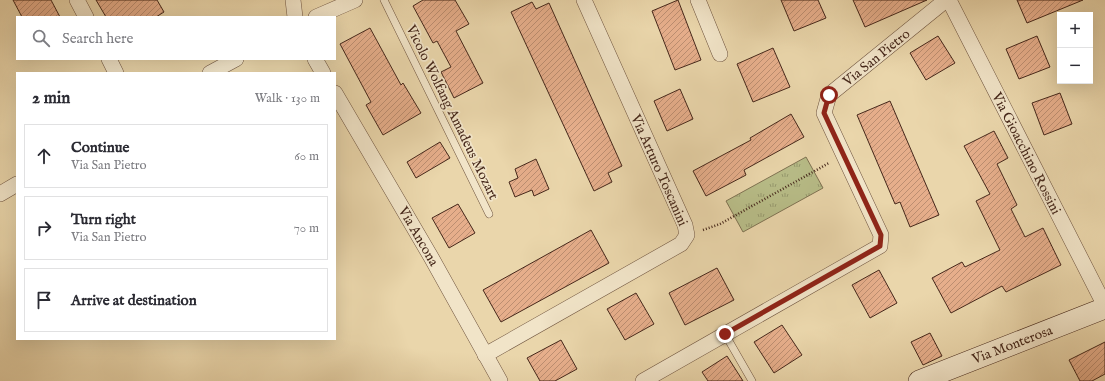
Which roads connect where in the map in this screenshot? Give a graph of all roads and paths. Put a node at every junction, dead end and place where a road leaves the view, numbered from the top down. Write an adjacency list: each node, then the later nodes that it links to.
1 (77, 0): 8 (street)
2 (293, 0): 9 (street)
3 (355, 0): 10 (street)
4 (384, 0): 22 (lane, Vicolo Wolfang Amadeus Mozart)
5 (584, 0): 23 (street, Via Arturo Toscanini)
6 (698, 0): 11 (street)
7 (947, 0): 19 (street, Via San Pietro); 24 (street, Via Gioacchino Rossini)
8 (85, 16)
9 (295, 16)
10 (318, 16)
11 (720, 54)
12 (110, 60): 15 (street)
13 (234, 60): 16 (street)
14 (316, 60): 17 (street)
15 (116, 72)
16 (212, 72)
17 (322, 72)
18 (336, 95): 26 (street, Via Ancona)
19 (843, 155): 23 (path); 25 (street, Via San Pietro)
20 (16, 185): 21 (street)
21 (0, 194)
22 (489, 214)
23 (687, 235): 26 (street, Via Arturo Toscanini)
24 (1105, 307): 30 (main road, Via Monterosa)
25 (725, 334): 28 (street, Via San Pietro); 29 (lane)
26 (485, 355): 27 (street, Via Ancona)
27 (500, 381)
28 (643, 381)
29 (752, 381)
30 (919, 381)

